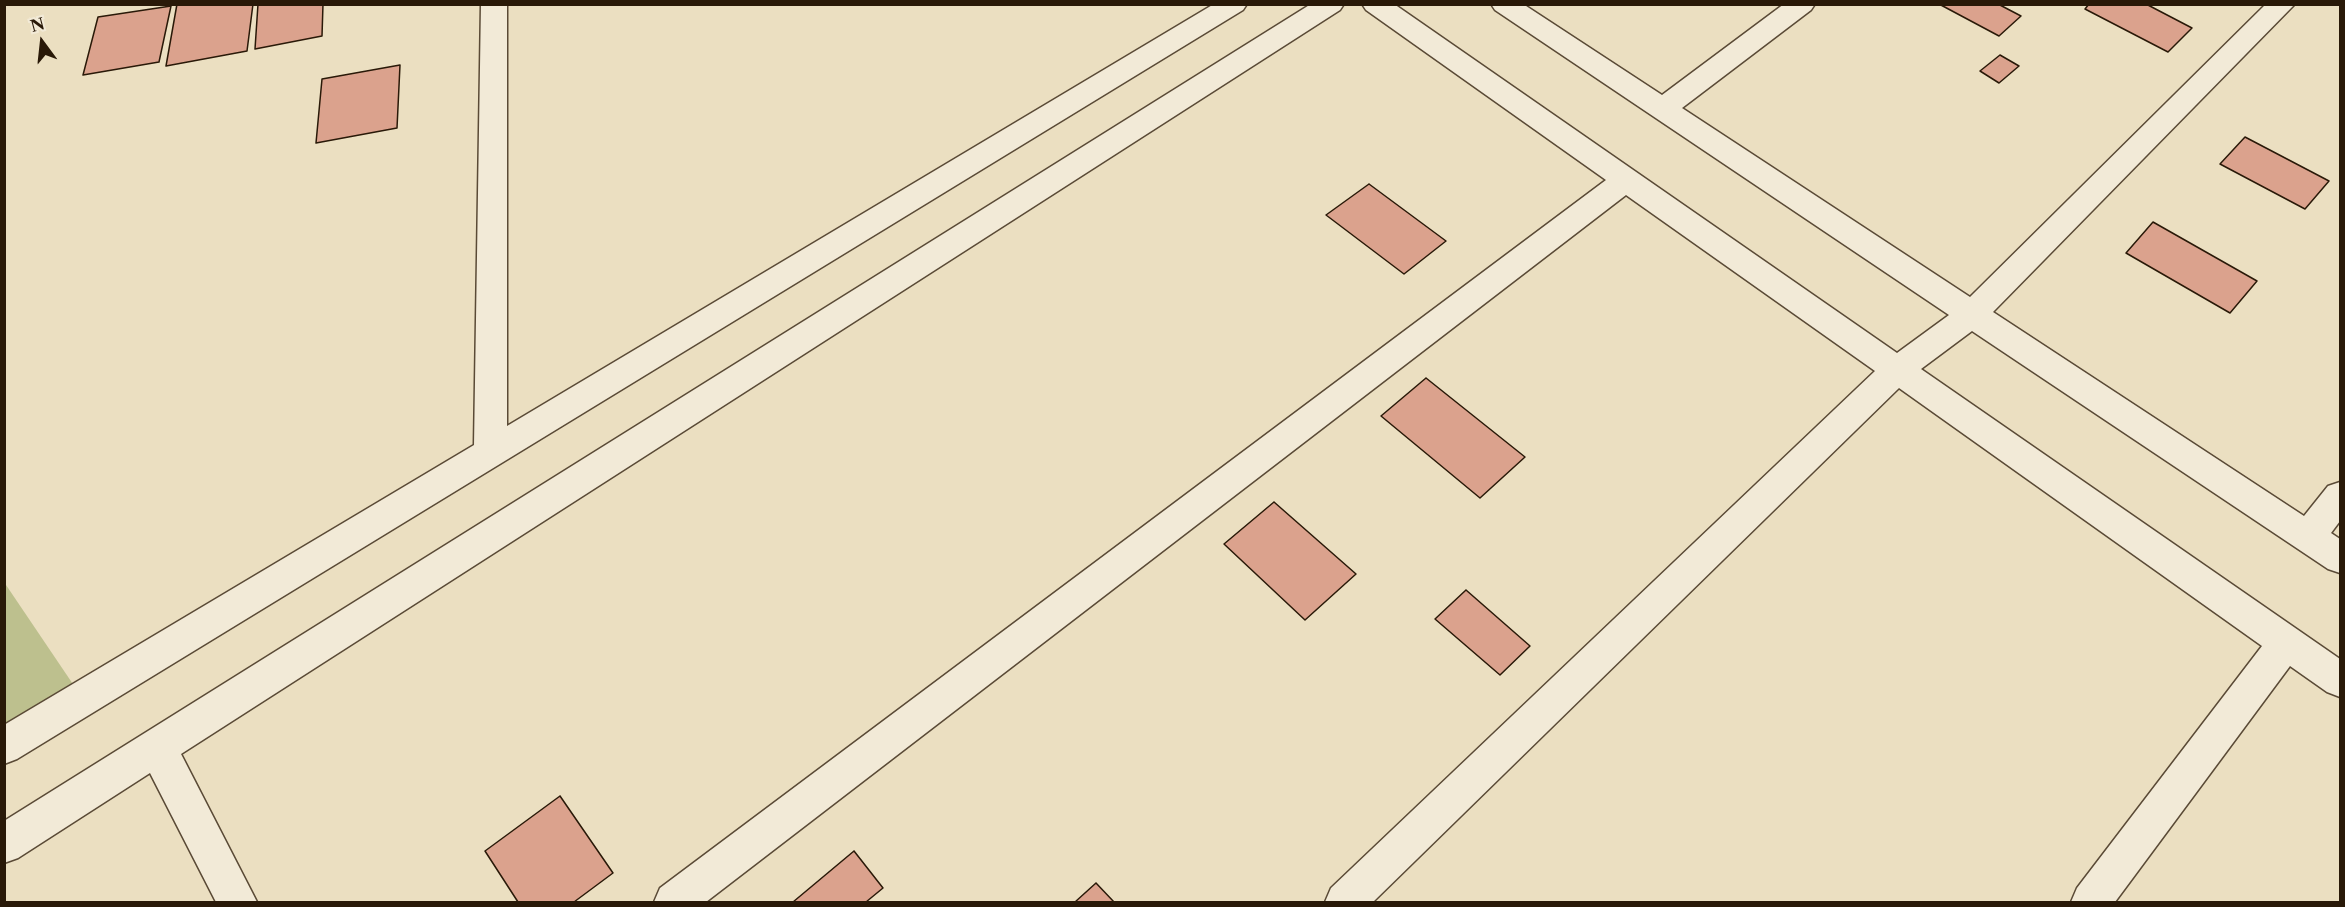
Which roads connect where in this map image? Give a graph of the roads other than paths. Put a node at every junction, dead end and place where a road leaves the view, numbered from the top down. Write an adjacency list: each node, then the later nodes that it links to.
1 (494, 4): 12 (street)
2 (1234, 4): 12 (street)
3 (1331, 4): 19 (street)
4 (1375, 4): 9 (street)
5 (1504, 4): 8 (street)
6 (1802, 4): 8 (street)
7 (2282, 4): 10 (street)
8 (1662, 110): 10 (street)
9 (1626, 180): 11 (street); 22 (street)
10 (1972, 314): 11 (street); 14 (street)
11 (1897, 370): 16 (street); 23 (street)
12 (490, 453): 18 (street)
13 (2340, 496): 14 (street)
14 (2308, 537): 15 (street)
15 (2340, 558)
16 (2286, 642): 17 (street); 24 (street)
17 (2340, 680)
18 (4, 746)
19 (157, 747): 20 (street); 21 (street)
20 (4, 844)
21 (237, 903)
22 (674, 903)
23 (1345, 903)
24 (2091, 903)

